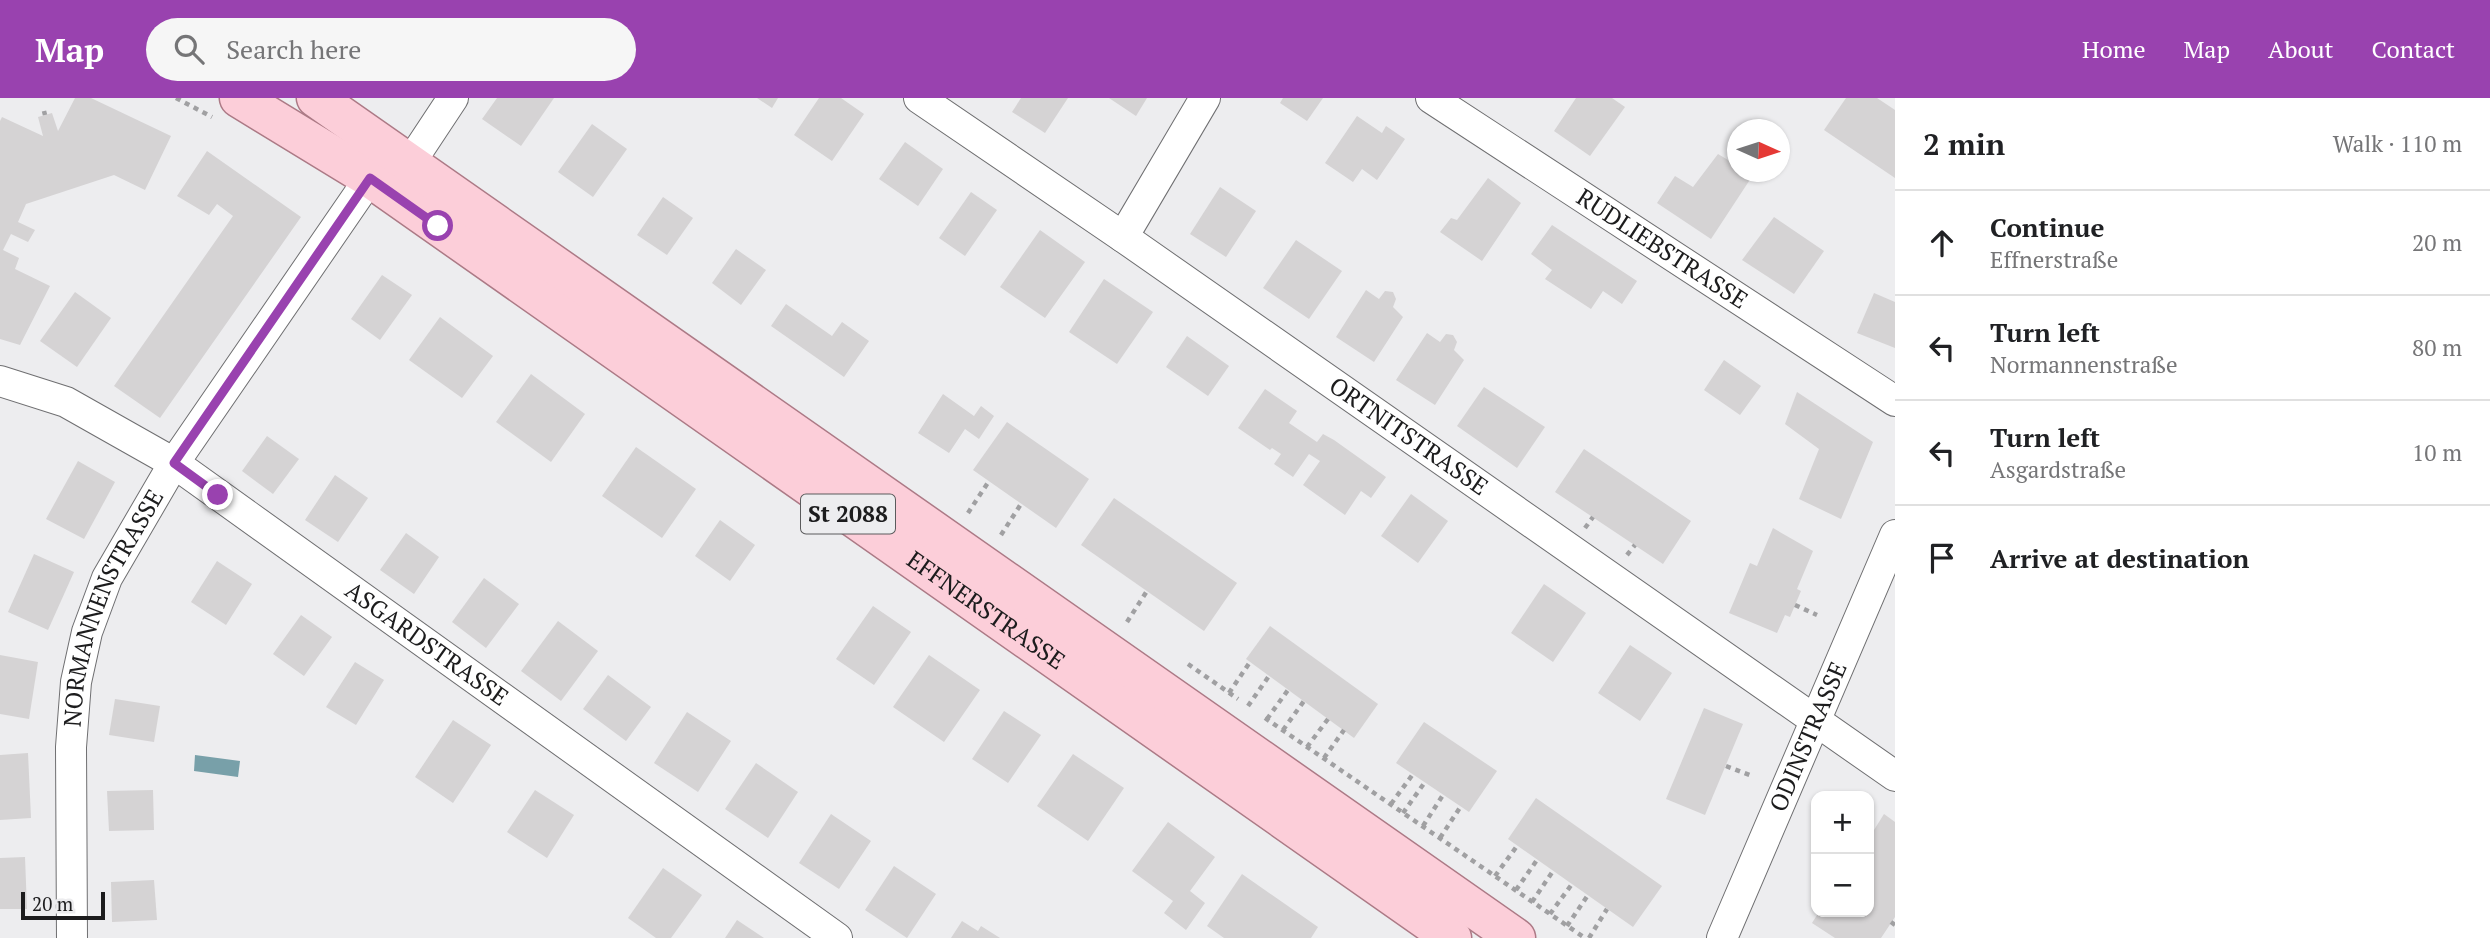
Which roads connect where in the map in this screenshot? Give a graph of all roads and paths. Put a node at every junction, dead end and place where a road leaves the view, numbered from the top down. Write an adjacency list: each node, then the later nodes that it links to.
1 (239, 98): 8 (main road, EFFNERSTRASSE / St 2088)
2 (316, 98): 7 (main road, EFFNERSTRASSE / St 2088)
3 (453, 98): 7 (street)
4 (919, 98): 9 (street, ORTNITSTRASSE)
5 (1205, 98): 9 (street)
6 (1431, 98): 11 (street, RUDLIEBSTRASSE)
7 (410, 163): 60 (main road, EFFNERSTRASSE / St 2088)
8 (370, 178): 12 (street, NORMANNENSTRASSE); 59 (main road, EFFNERSTRASSE / St 2088)
9 (1123, 237): 30 (street, ORTNITSTRASSE)
10 (0, 381): 12 (street, ASGARDSTRASSE)
11 (1895, 401)
12 (174, 463): 57 (street, NORMANNENSTRASSE); 58 (street, ASGARDSTRASSE)
13 (989, 481): 15 (path)
14 (1021, 504): 16 (path)
15 (968, 513)
16 (1001, 535)
17 (1895, 535): 30 (street, ODINSTRASSE)
18 (1147, 591): 21 (path)
19 (1795, 605): 20 (path)
20 (1817, 615)
21 (1126, 622)
22 (1250, 662): 25 (path)
23 (1269, 676): 27 (path)
24 (1288, 690): 28 (path)
25 (1229, 693)
26 (1304, 701): 31 (path)
27 (1248, 706)
28 (1266, 719)
29 (1328, 719): 33 (path)
30 (1815, 720): 38 (street, ORTNITSTRASSE); 62 (street, ODINSTRASSE)
31 (1283, 730)
32 (1344, 730): 34 (path)
33 (1307, 747)
34 (1324, 758)
35 (1726, 766): 37 (path)
36 (1412, 774): 41 (path)
37 (1752, 776)
38 (1895, 776)
39 (1425, 782): 43 (path)
40 (1443, 795): 44 (path)
41 (1391, 804)
42 (1461, 806): 45 (path)
43 (1403, 813)
44 (1422, 826)
45 (1440, 838)
46 (1517, 846): 49 (path)
47 (1537, 860): 51 (path)
48 (1553, 871): 53 (path)
49 (1495, 876)
50 (1572, 884): 55 (path)
51 (1516, 890)
52 (1588, 895): 56 (path)
53 (1532, 902)
54 (1608, 909): 61 (path)
55 (1550, 914)
56 (1567, 926)
57 (72, 938)
58 (837, 938)
59 (1452, 938)
60 (1516, 938)
61 (1589, 938)
62 (1722, 938)

